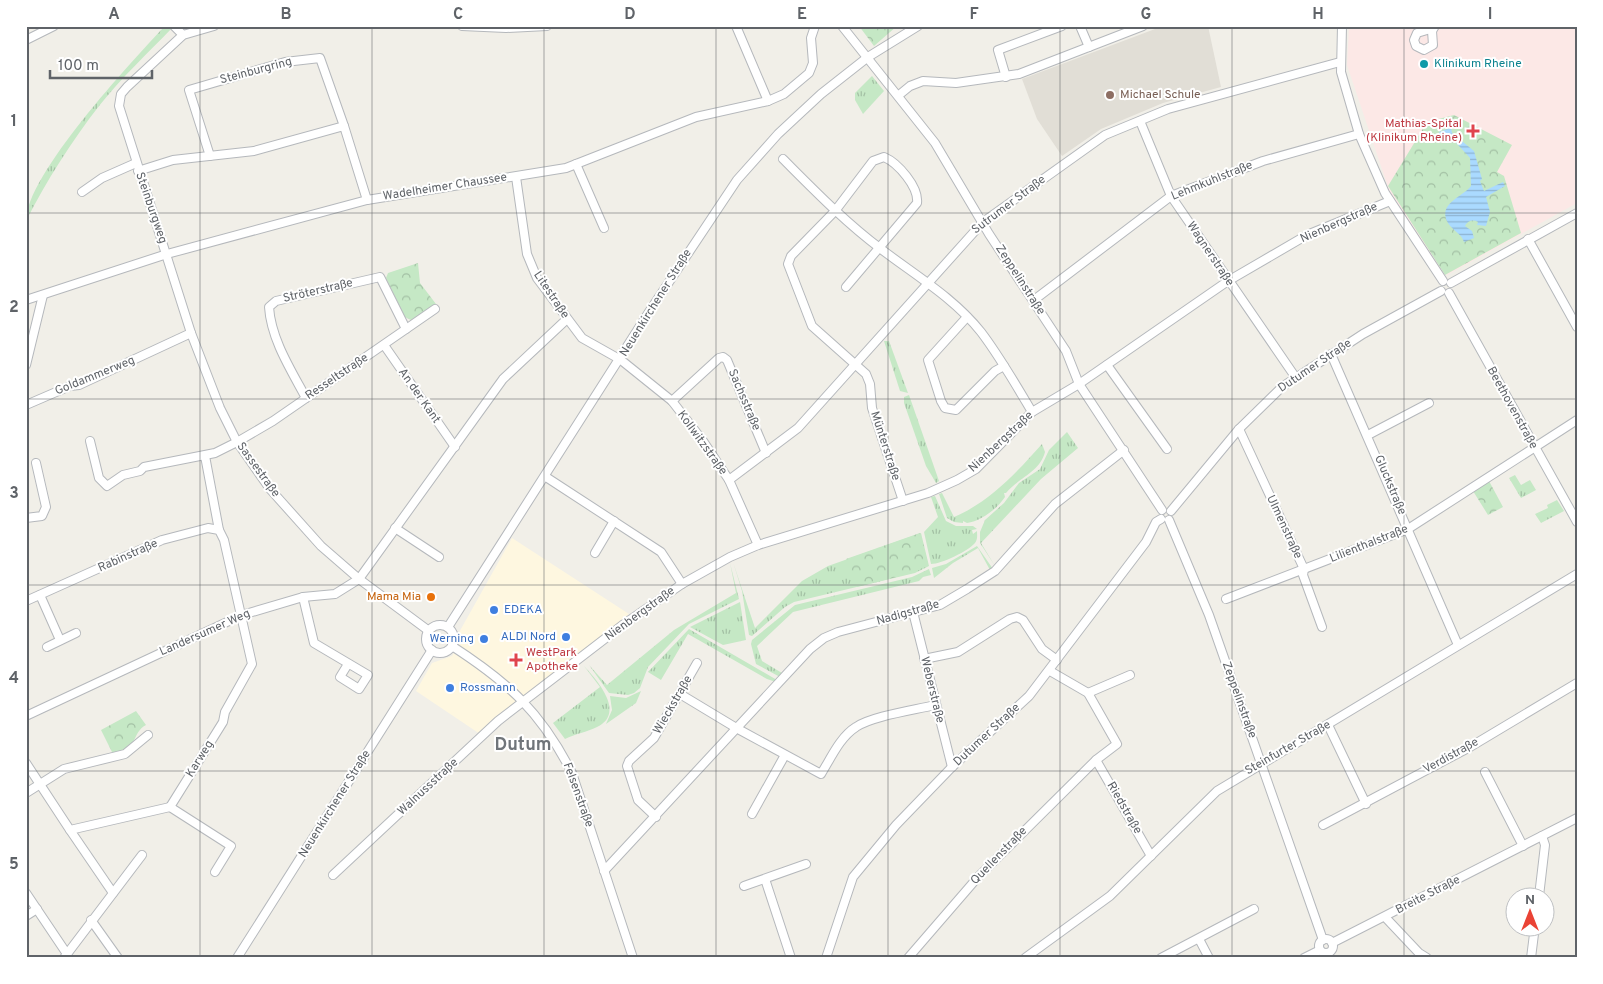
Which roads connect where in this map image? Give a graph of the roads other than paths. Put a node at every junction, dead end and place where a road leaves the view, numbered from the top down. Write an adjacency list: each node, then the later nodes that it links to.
1 (54, 26): 17 (street)
2 (174, 26): 16 (street)
3 (214, 26): 16 (street)
4 (462, 26): 5 (street)
5 (547, 26)
6 (736, 26): 23 (street)
7 (815, 26): 23 (street, Wadelheimer Chaussee)
8 (842, 26): 19 (street, Zeppelinstraße)
9 (918, 26): 19 (street, Neuenkirchener Straße)
10 (1062, 26): 21 (street)
11 (1080, 26): 18 (street)
12 (1144, 26): 18 (street)
13 (1342, 26): 20 (street)
14 (1429, 26): 15 (street)
15 (1435, 26)
16 (183, 35): 30 (street, Steinburgweg)
17 (26, 40)
18 (1089, 47): 21 (street)
19 (868, 57): 22 (street, Zeppelinstraße); 62 (street, Neuenkirchener Straße)
20 (1340, 62): 24 (street, Sutrumer Straße); 26 (street)
21 (1006, 77): 22 (street)
22 (899, 95): 38 (street, Zeppelinstraße)
23 (768, 101): 29 (street, Wadelheimer Chaussee)
24 (1140, 121): 33 (street, Wagnerstraße); 38 (street, Sutrumer Straße)
25 (344, 126): 27 (street); 27 (street, Steinburgring); 34 (street, Steinburgring)
26 (1359, 134): 33 (street, Lehmkuhlstraße); 35 (street)
27 (210, 156): 30 (street)
28 (783, 158): 36 (street)
29 (576, 164): 31 (street, Wadelheimer Chaussee); 39 (street)
30 (137, 167): 32 (street, Steinburgweg); 42 (street, Steinburgweg)
31 (516, 177): 34 (street, Wadelheimer Chaussee); 56 (street, Litestraße)
32 (82, 192)
33 (1171, 196): 44 (street, Wagnerstraße); 51 (street, Lehmkuhlstraße)
34 (367, 200): 42 (street, Wadelheimer Chaussee)
35 (1390, 201): 43 (street); 44 (street, Nienbergstraße)
36 (835, 211): 41 (street); 41 (street, Münterstraße); 63 (street, Münterstraße)
37 (1577, 213): 40 (street)
38 (983, 222): 45 (street, Sutrumer Straße); 51 (street, Zeppelinstraße)
39 (604, 228)
40 (1528, 239): 46 (street); 54 (street)
41 (880, 248): 45 (street); 47 (street)
42 (167, 254): 49 (street, Wadelheimer Chaussee); 59 (street, Sassestraße)
43 (1443, 281): 46 (street); 48 (street)
44 (1228, 282): 65 (street, Nienbergstraße); 67 (street, Wagnerstraße)
45 (927, 283): 55 (street); 63 (street, Sutrumer Straße)
46 (1451, 283): 48 (street)
47 (846, 287)
48 (1445, 292): 61 (street, Dutumer Straße); 80 (street, Beethovenstraße)
49 (43, 295): 50 (street, Wadelheimer Chaussee); 64 (street)
50 (26, 300)
51 (1034, 300): 68 (street, Zeppelinstraße)
52 (1577, 308): 54 (street)
53 (435, 310): 58 (street, Resseltstraße)
54 (1569, 312): 57 (street)
55 (967, 317): 66 (street); 66 (street)
56 (567, 319): 62 (street, Litestraße); 79 (street, Landersumer Weg)
57 (1577, 327)
58 (406, 329): 60 (street, Resseltstraße); 69 (street, Ströterstraße)
59 (191, 333): 72 (street, Goldammerweg); 78 (street, Sassestraße)
60 (384, 345): 69 (street, Resseltstraße); 79 (street, An der Kant)
61 (1331, 354): 67 (street, Dutumer Straße); 76 (street, Gluckstraße)
62 (621, 360): 70 (street, Kollwitzstraße); 86 (street, Neuenkirchener Straße)
63 (857, 364): 83 (street, Sutrumer Straße); 88 (street, Münterstraße)
64 (26, 365)
65 (1107, 365): 68 (street, Nienbergstraße); 81 (street)
66 (1004, 366): 73 (street)
67 (1296, 378): 75 (street, Dutumer Straße)
68 (1079, 384): 73 (street, Nienbergstraße); 82 (street, Zeppelinstraße)
69 (306, 398): 78 (street, Resseltstraße)
70 (672, 401): 83 (street, Sachsstraße); 87 (street, Kollwitzstraße)
71 (1429, 403): 76 (street)
72 (26, 405)
73 (1032, 412): 88 (street, Nienbergstraße)
74 (1577, 420): 80 (street, Lilienthalstraße)
75 (1239, 429): 89 (street, Dutumer Straße); 100 (street, Ulmenstraße)
76 (1368, 435): 95 (street, Gluckstraße)
77 (90, 441): 84 (street, Resseltstraße)
78 (237, 442): 84 (street, Resseltstraße); 102 (street, Sassestraße)
79 (455, 447): 94 (street, Landersumer Weg)
80 (1534, 448): 93 (street, Beethovenstraße); 95 (street, Lilienthalstraße)
81 (1166, 449)
82 (1124, 450): 89 (street, Zeppelinstraße); 108 (street, Nadigstraße)
83 (766, 453): 87 (street, Sutrumer Straße)
84 (205, 456): 96 (street)
85 (36, 463): 90 (street)
86 (546, 476): 92 (street); 111 (street, Neuenkirchener Straße)
87 (729, 480): 97 (street, Kollwitzstraße)
88 (903, 501): 97 (street, Nienbergstraße)
89 (1167, 511): 91 (street)
90 (26, 518)
91 (1165, 520): 120 (street, Dutumer Straße); 136 (street, Zeppelinstraße)
92 (614, 521): 98 (street); 103 (street)
93 (1577, 522)
94 (396, 528): 99 (street); 102 (street, Landersumer Weg)
95 (1408, 529): 100 (street, Lilienthalstraße); 115 (street, Gluckstraße)
96 (219, 530): 104 (street, Rabinstraße); 109 (street)
97 (758, 545): 103 (street, Nienbergstraße)
98 (595, 553)
99 (439, 557)
100 (1304, 569): 106 (street, Lilienthalstraße); 110 (street, Ulmenstraße)
101 (1577, 574): 115 (street, Steinfurter Straße)
102 (359, 579): 105 (street, Landersumer Weg); 112 (street, Sassestraße)
103 (682, 584): 128 (street, Nienbergstraße)
104 (40, 595): 107 (street, Rabinstraße); 114 (street)
105 (303, 597): 109 (street, Landersumer Weg); 121 (street)
106 (1226, 599)
107 (26, 601)
108 (913, 612): 119 (street, Weberstraße); 132 (street, Nadigstraße)
109 (242, 615): 130 (street, Landersumer Weg); 143 (street, Karweg)
110 (1322, 627)
111 (448, 628): 112 (street); 116 (street)
112 (429, 631): 118 (street)
113 (76, 634): 114 (street)
114 (60, 640): 117 (street)
115 (1458, 645): 131 (street, Steinfurter Straße)
116 (452, 646): 118 (street); 128 (street, Felsenstraße)
117 (47, 647)
118 (432, 650): 175 (street, Neuenkirchener Straße)
119 (924, 659): 120 (street); 129 (street, Weberstraße)
120 (1057, 660): 123 (street, Dutumer Straße)
121 (348, 664)
122 (697, 664): 127 (street, Wieckstraße)
123 (1050, 671): 126 (street); 138 (street, Dutumer Straße)
124 (1130, 675): 126 (street)
125 (1577, 683): 142 (street, Verdistraße)
126 (1088, 693): 135 (street, Quellenstraße)
127 (680, 694): 132 (street); 145 (street, Wieckstraße)
128 (524, 701): 154 (street, Felsenstraße); 156 (street, Walnussstraße)
129 (935, 705): 134 (street); 138 (street, Weberstraße)
130 (26, 716)
131 (1328, 725): 136 (street, Steinfurter Straße); 142 (street)
132 (738, 729): 134 (street); 145 (street, Nadigstraße)
133 (148, 735): 140 (street)
134 (785, 755): 144 (street)
135 (1096, 760): 152 (street, Riedstraße); 179 (street, Quellenstraße)
136 (1262, 762): 152 (street, Steinfurter Straße); 169 (street, Zeppelinstraße)
137 (26, 763): 140 (street)
138 (952, 767): 178 (street, Dutumer Straße)
139 (1485, 772): 150 (street)
140 (40, 784): 141 (street); 148 (street)
141 (26, 793)
142 (1366, 804): 147 (street, Verdistraße)
143 (170, 807): 148 (street); 155 (street)
144 (752, 814)
145 (656, 818): 154 (street, Nadigstraße)
146 (1577, 818): 149 (street, Breite Straße)
147 (1323, 825)
148 (70, 830): 161 (street)
149 (1542, 836): 150 (street, Breite Straße); 159 (street)
150 (1523, 846): 165 (street, Breite Straße)
151 (142, 855): 161 (street)
152 (1151, 856): 180 (street, Steinfurter Straße)
153 (806, 864): 157 (street)
154 (604, 871): 176 (street, Felsenstraße)
155 (215, 872)
156 (333, 875)
157 (765, 880): 158 (street); 177 (street)
158 (744, 886)
159 (1540, 886)
160 (26, 893): 162 (street)
161 (112, 893): 166 (street)
162 (37, 909): 164 (street); 173 (street)
163 (1254, 909): 168 (street)
164 (26, 916)
165 (1386, 917): 170 (street, Breite Straße); 184 (street)
166 (92, 920): 173 (street); 174 (street)
167 (1534, 936): 185 (street)
168 (1200, 939): 181 (street); 182 (street)
169 (1323, 940): 170 (street); 171 (street)
170 (1332, 944): 172 (street)
171 (1320, 950): 172 (street); 183 (street)
172 (1329, 955)
173 (65, 956)
174 (118, 958)
175 (238, 958)
176 (633, 958)
177 (791, 958)
178 (826, 958)
179 (908, 958)
180 (1025, 958)
181 (1161, 958)
182 (1209, 958)
183 (1304, 958)
184 (1427, 958)
185 (1531, 958)

